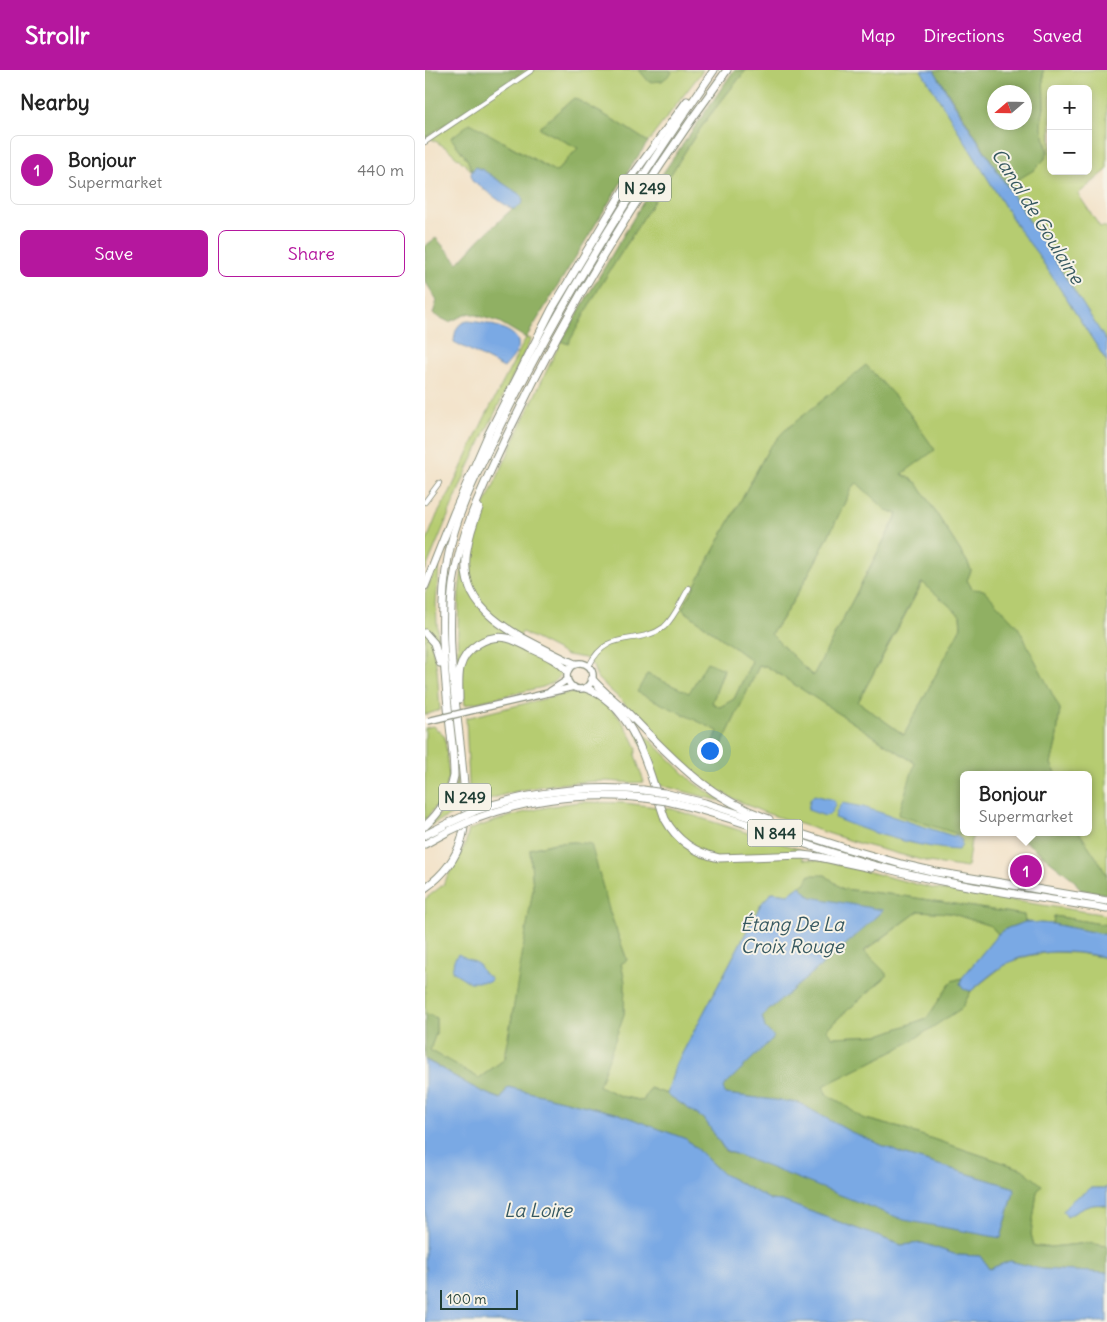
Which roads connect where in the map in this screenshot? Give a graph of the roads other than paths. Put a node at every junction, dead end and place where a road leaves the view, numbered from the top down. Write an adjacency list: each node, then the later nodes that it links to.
1 (532, 70): 4 (street)
2 (713, 70): 8 (highway); 20 (highway, N 249)
3 (727, 70): 6 (highway, N 249)
4 (425, 142)
5 (439, 483): 7 (street)
6 (479, 499): 11 (highway); 21 (highway, N 249)
7 (425, 502)
8 (425, 586)
9 (689, 588): 12 (street)
10 (425, 633): 20 (highway)
11 (575, 664): 12 (main road); 13 (main road)
12 (589, 666): 14 (main road)
13 (567, 671): 15 (main road); 21 (highway)
14 (592, 679): 17 (main road); 24 (highway)
15 (567, 680): 16 (main road); 18 (main road)
16 (574, 688): 17 (main road); 18 (main road)
17 (585, 688): 27 (highway)
18 (546, 693): 19 (main road, bridge)
19 (426, 721)
20 (450, 723): 23 (highway, N 249)
21 (459, 729): 28 (highway, N 249)
22 (475, 816): 24 (highway, N 844, bridge); 25 (highway, N 844, bridge); 26 (highway, N 844, bridge); 27 (highway, N 844, bridge)
23 (425, 826)
24 (795, 832): 29 (highway, N 844)
25 (425, 835)
26 (425, 844)
27 (882, 868): 30 (highway, N 844)
28 (425, 888)
29 (1107, 901)
30 (1107, 909)

